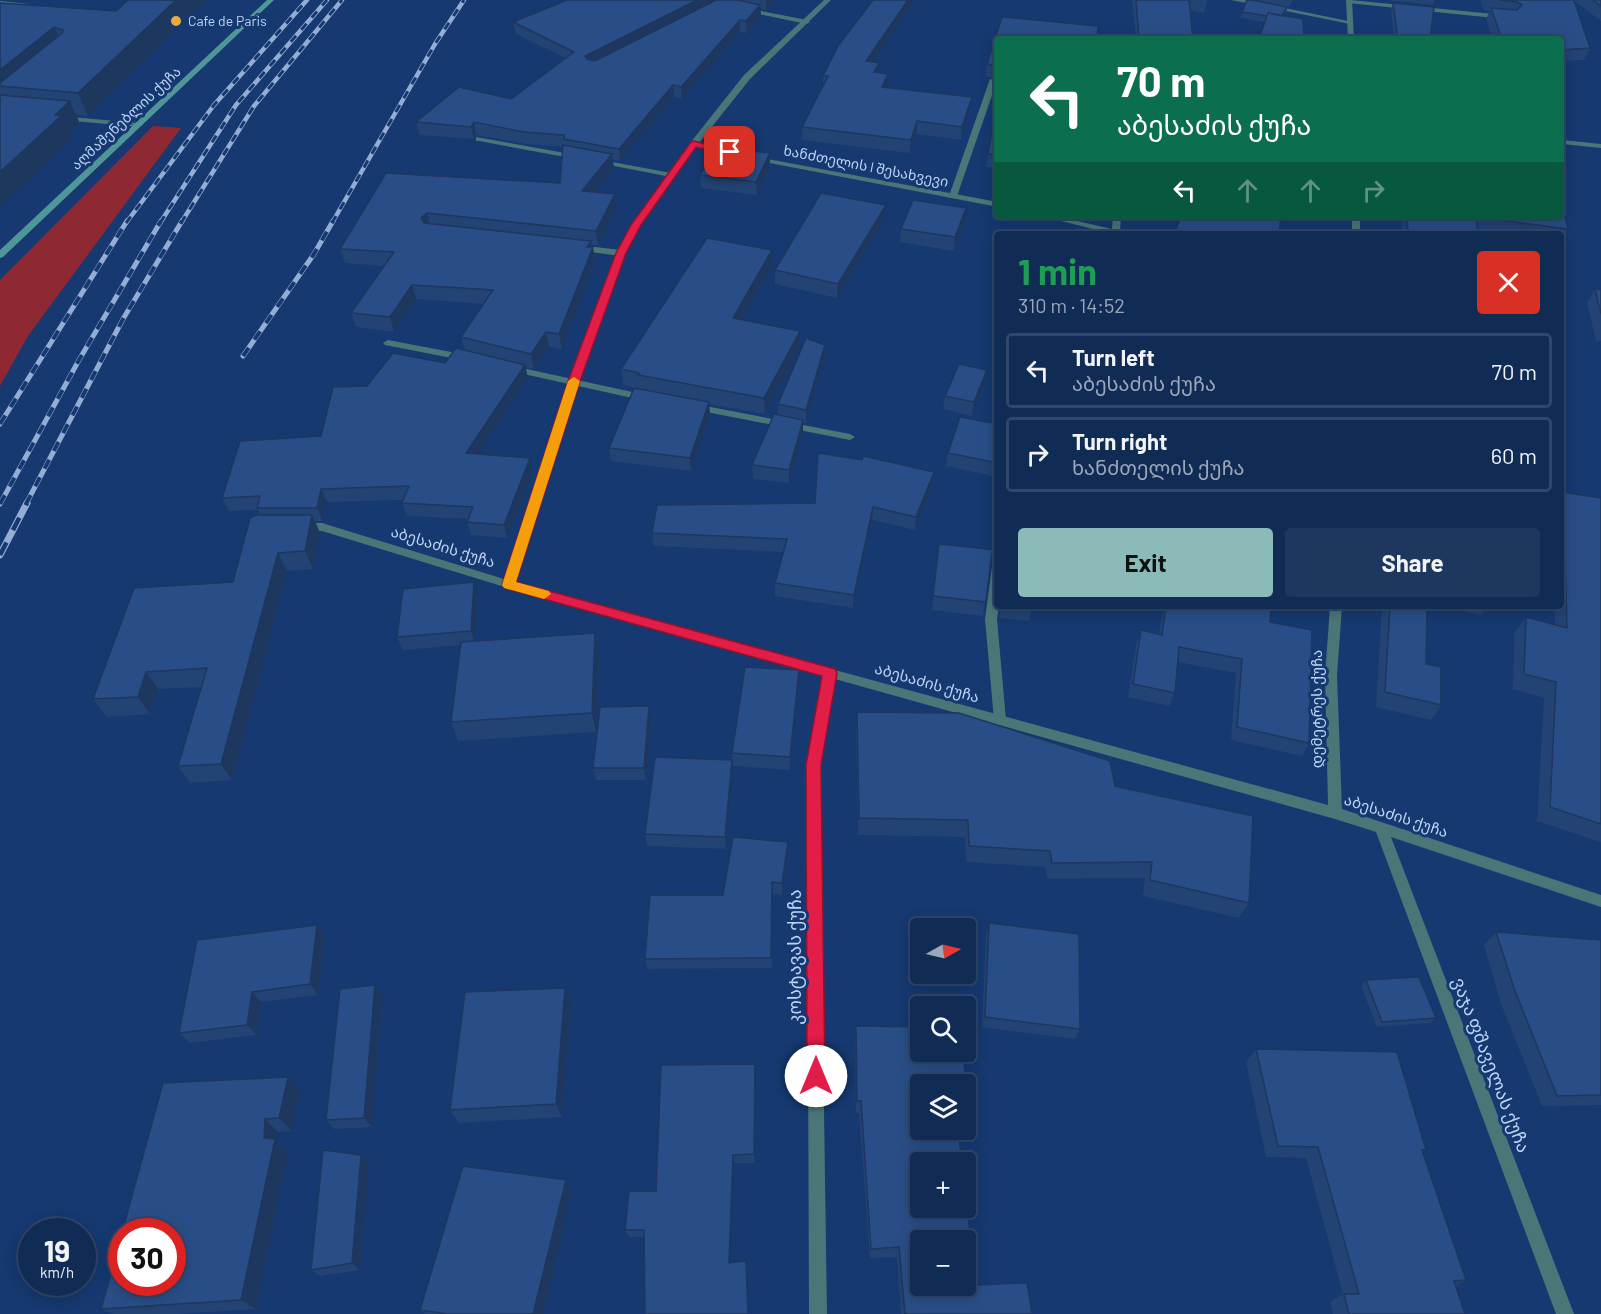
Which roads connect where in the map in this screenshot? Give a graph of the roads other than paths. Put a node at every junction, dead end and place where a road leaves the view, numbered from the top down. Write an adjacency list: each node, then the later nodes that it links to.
1 (271, 0): 14 (main road, აღმაშენებლის ქუჩა)
2 (828, 0): 9 (street)
3 (1234, 0): 10 (street)
4 (1349, 1): 8 (street); 10 (street)
5 (0, 3): 6 (street)
6 (33, 6)
7 (732, 7): 9 (street)
8 (1512, 17)
9 (807, 22): 17 (street)
10 (1350, 22): 11 (street)
11 (1351, 36)
12 (993, 81): 22 (street)
13 (58, 117): 14 (street)
14 (139, 125): 28 (main road, აღმაშენებლის ქუჩა)
15 (478, 139): 19 (street)
16 (1564, 141): 18 (street)
17 (694, 144): 21 (street); 22 (street, ხანძთელის I შესახვევი)
18 (1601, 146)
19 (581, 158)
20 (592, 160): 21 (street)
21 (671, 175): 27 (street)
22 (953, 196): 23 (street, ხანძთელის I შესახვევი)
23 (994, 205)
24 (1058, 219): 25 (street)
25 (1111, 231)
26 (574, 248): 27 (street)
27 (621, 253): 32 (street)
28 (0, 255)
29 (388, 343): 30 (street)
30 (480, 361)
31 (503, 367): 32 (street)
32 (573, 384): 33 (street); 37 (street)
33 (654, 399)
34 (688, 406): 35 (street)
35 (850, 437)
36 (287, 527): 37 (street, აბესაძის ქუჩა)
37 (508, 585): 40 (street, აბესაძის ქუჩა)
38 (994, 597): 41 (street)
39 (1336, 609): 42 (street, დემეტრეს ქუჩა)
40 (830, 673): 41 (street, აბესაძის ქუჩა); 45 (street, კოსტავას ქუჩა)
41 (1000, 720): 42 (street, აბესაძის ქუჩა)
42 (1335, 813): 43 (street, აბესაძის ქუჩა)
43 (1381, 829): 44 (street, აბესაძის ქუჩა); 46 (street, ვაჯა ფშაველას ქუჩა)
44 (1601, 901)
45 (818, 1314)
46 (1565, 1314)

